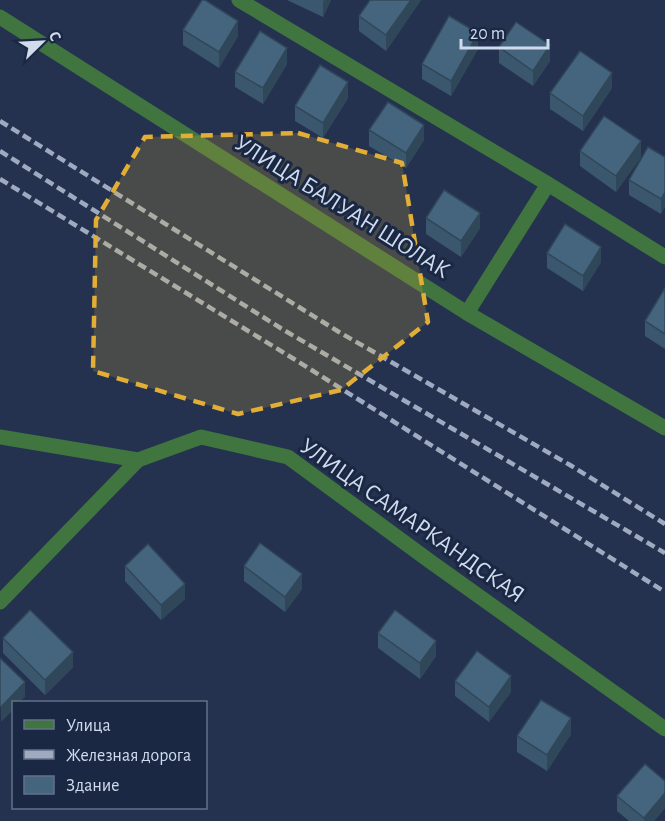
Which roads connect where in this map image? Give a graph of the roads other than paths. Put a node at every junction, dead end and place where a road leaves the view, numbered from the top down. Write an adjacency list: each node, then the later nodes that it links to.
1 (239, 0): 3 (street)
2 (0, 16): 5 (street, УЛИЦА БАЛУАН ШОЛАК)
3 (548, 184): 4 (street); 5 (street)
4 (665, 257)
5 (467, 313): 6 (street, УЛИЦА БАЛУАН ШОЛАК)
6 (665, 428)
7 (0, 437): 8 (street, УЛИЦА САМАРКАНДСКАЯ)
8 (138, 460): 9 (street); 10 (street, УЛИЦА САМАРКАНДСКАЯ)
9 (0, 602)
10 (665, 729)

